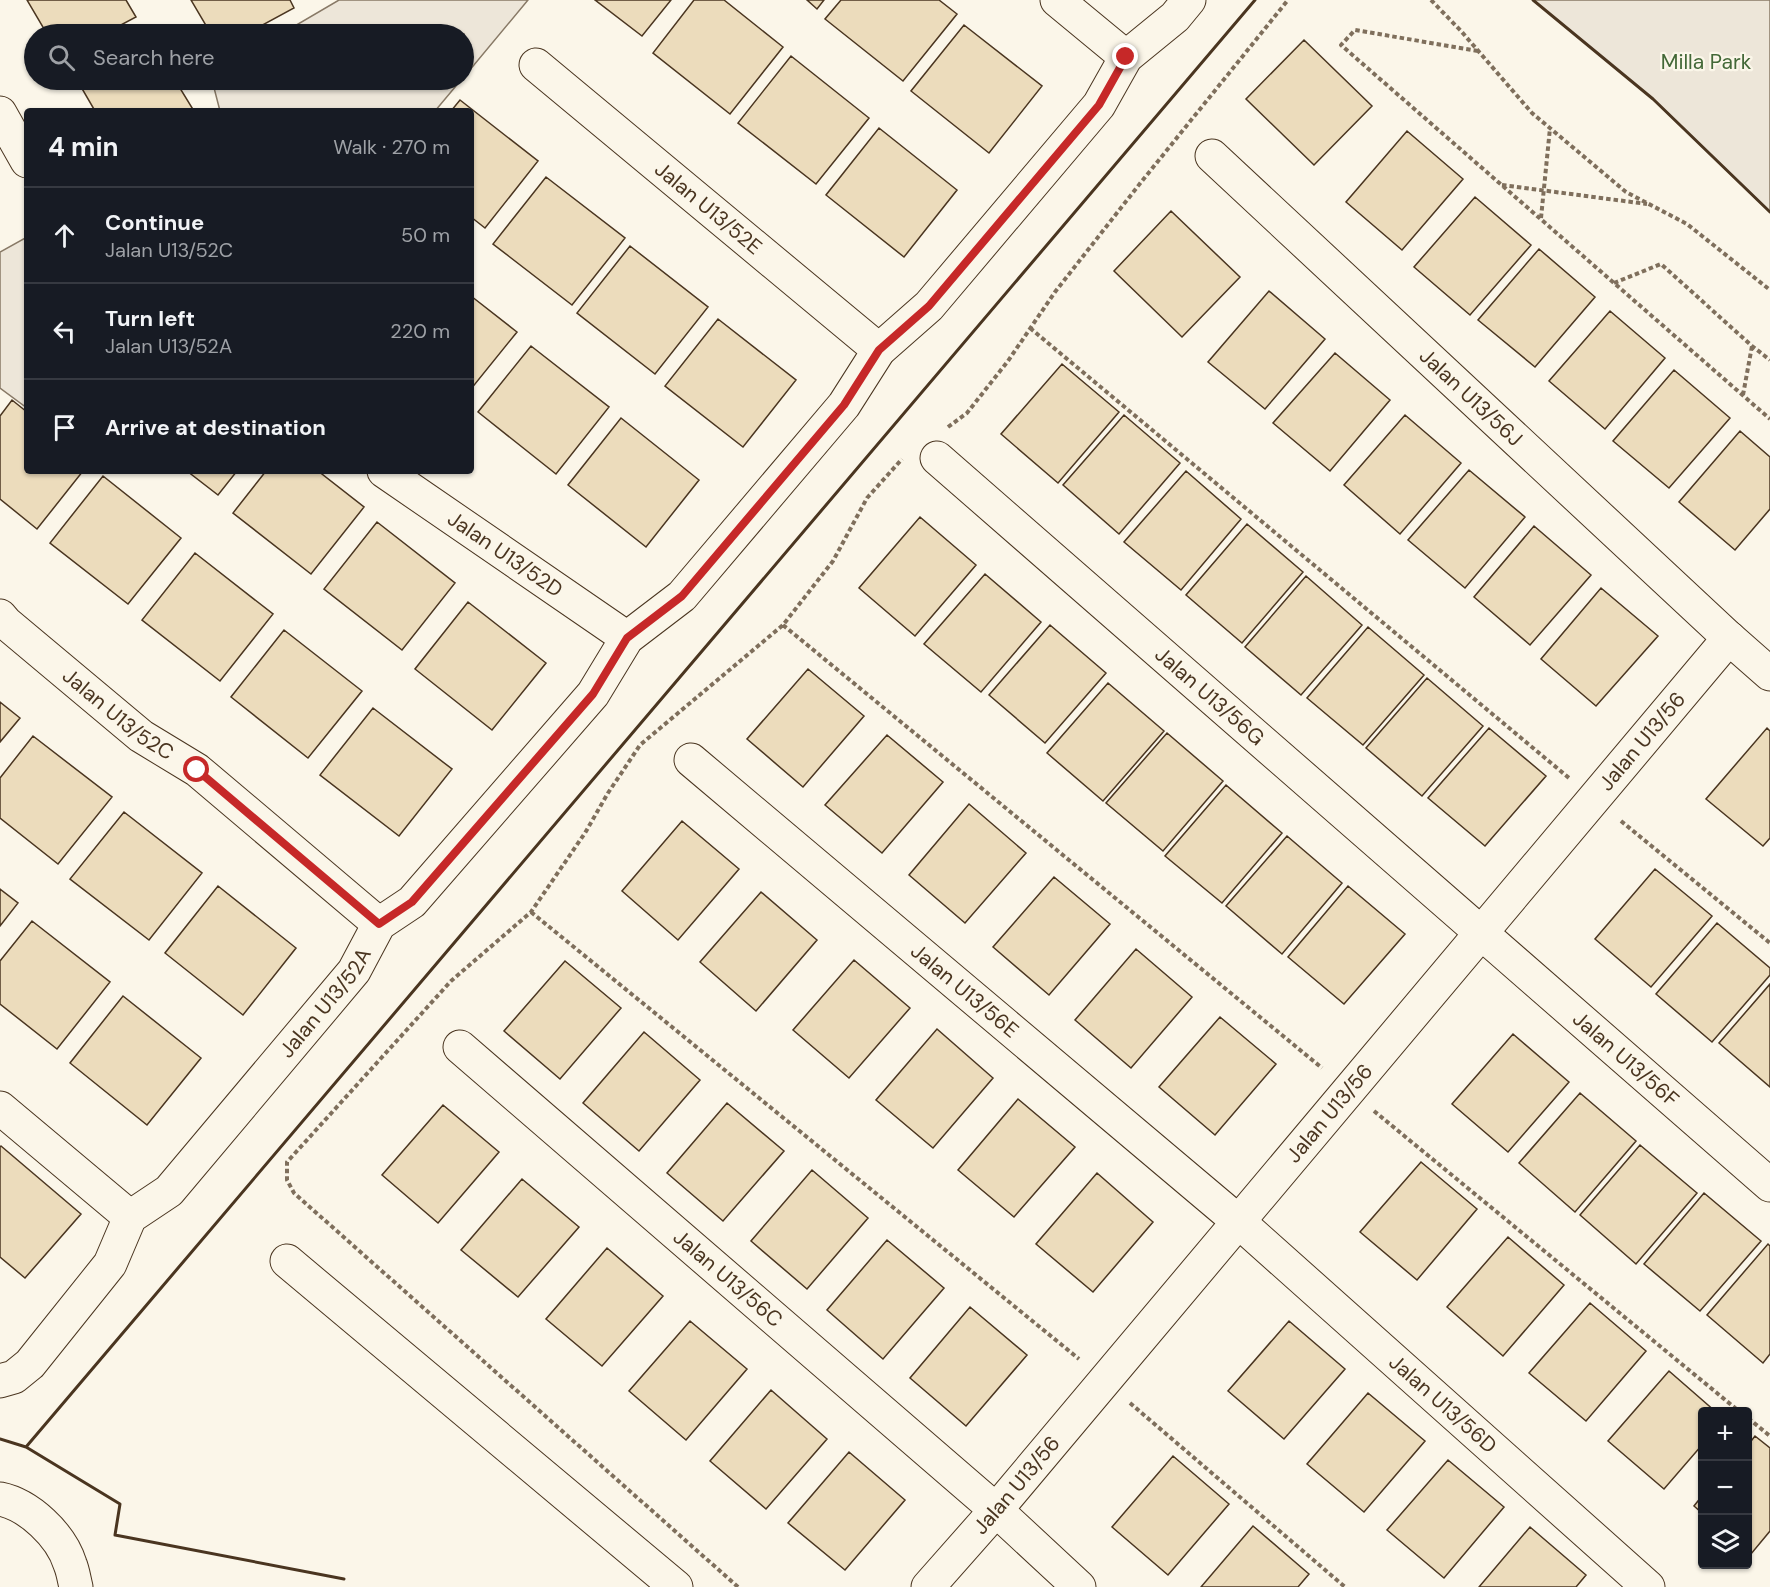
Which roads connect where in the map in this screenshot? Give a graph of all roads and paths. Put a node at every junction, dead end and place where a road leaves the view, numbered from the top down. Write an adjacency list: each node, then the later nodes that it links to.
1 (1057, 0): 5 (street)
2 (1189, 0): 5 (street, Jalan U13/52A)
3 (1431, 0): 4 (path)
4 (1478, 51): 8 (path); 11 (path)
5 (1126, 57): 19 (street, Jalan U13/52A)
6 (536, 65): 19 (street, Jalan U13/52E)
7 (0, 113): 9 (street)
8 (1550, 128): 12 (path); 13 (path)
9 (24, 156)
10 (1212, 156): 28 (street, Jalan U13/56J)
11 (1502, 185): 12 (path); 14 (path)
12 (1543, 191): 13 (path); 14 (path)
13 (1651, 205): 16 (path)
14 (1540, 219): 15 (path)
15 (1614, 283): 18 (path); 21 (path)
16 (1770, 290)
17 (1030, 328): 31 (path)
18 (1752, 346): 20 (path); 21 (path)
19 (879, 350): 27 (street, Jalan U13/52A)
20 (1770, 360)
21 (1743, 395): 22 (path)
22 (1770, 419)
23 (937, 458): 34 (street, Jalan U13/56G)
24 (388, 474): 27 (street, Jalan U13/52D)
25 (0, 616): 33 (street, Jalan U13/52C)
26 (783, 624): 37 (path)
27 (627, 638): 33 (street, Jalan U13/52A)
28 (1729, 638): 29 (street, Jalan U13/56J); 31 (street, Jalan U13/56)
29 (1770, 674)
30 (691, 760): 41 (street, Jalan U13/56E)
31 (1594, 799): 34 (street, Jalan U13/56); 35 (path)
32 (531, 912): 44 (path)
33 (379, 924): 40 (street, Jalan U13/52A)
34 (1482, 933): 37 (street, Jalan U13/56); 39 (street, Jalan U13/56F)
35 (1770, 943)
36 (460, 1047): 49 (street, Jalan U13/56C)
37 (1349, 1090): 41 (street, Jalan U13/56); 45 (path)
38 (0, 1108): 40 (street)
39 (1770, 1185)
40 (130, 1217): 43 (street)
41 (1239, 1222): 44 (street, Jalan U13/56); 55 (street, Jalan U13/56D)
42 (287, 1262): 51 (street)
43 (0, 1381)
44 (1104, 1381): 49 (street, Jalan U13/56); 54 (path)
45 (1734, 1407)
46 (1752, 1421): 47 (path)
47 (1770, 1436)
48 (0, 1498): 50 (street)
49 (996, 1510): 52 (street, Jalan U13/56); 53 (street, Jalan U13/56C)
50 (76, 1587)
51 (676, 1587)
52 (928, 1587)
53 (1079, 1587)
54 (1345, 1587)
55 (1648, 1587)

